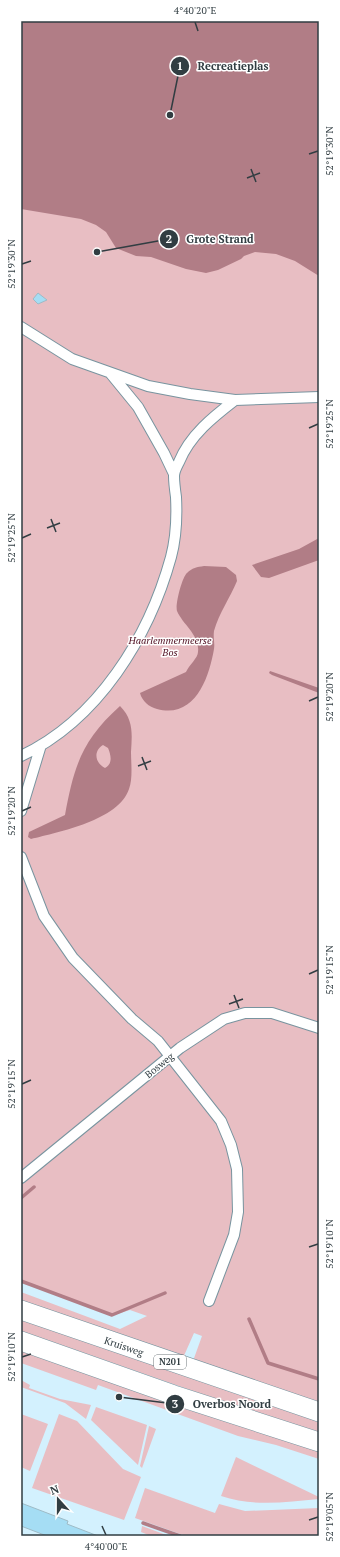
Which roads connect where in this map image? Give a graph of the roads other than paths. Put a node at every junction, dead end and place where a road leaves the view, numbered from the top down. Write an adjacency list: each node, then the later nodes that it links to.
1 (21, 327): 2 (street)
2 (111, 374): 4 (street); 5 (street)
3 (319, 398): 4 (street)
4 (235, 400): 5 (street)
5 (174, 474): 6 (street)
6 (41, 745): 7 (street); 8 (street)
7 (21, 756)
8 (21, 811)
9 (21, 857): 11 (street)
10 (319, 1028): 11 (street, Bosweg)
11 (170, 1056): 12 (street, Bosweg); 13 (street)
12 (21, 1178)
13 (209, 1301)
14 (21, 1310): 16 (highway, Kruisweg / N201)
15 (21, 1341): 17 (highway)
16 (319, 1412)
17 (319, 1442)

